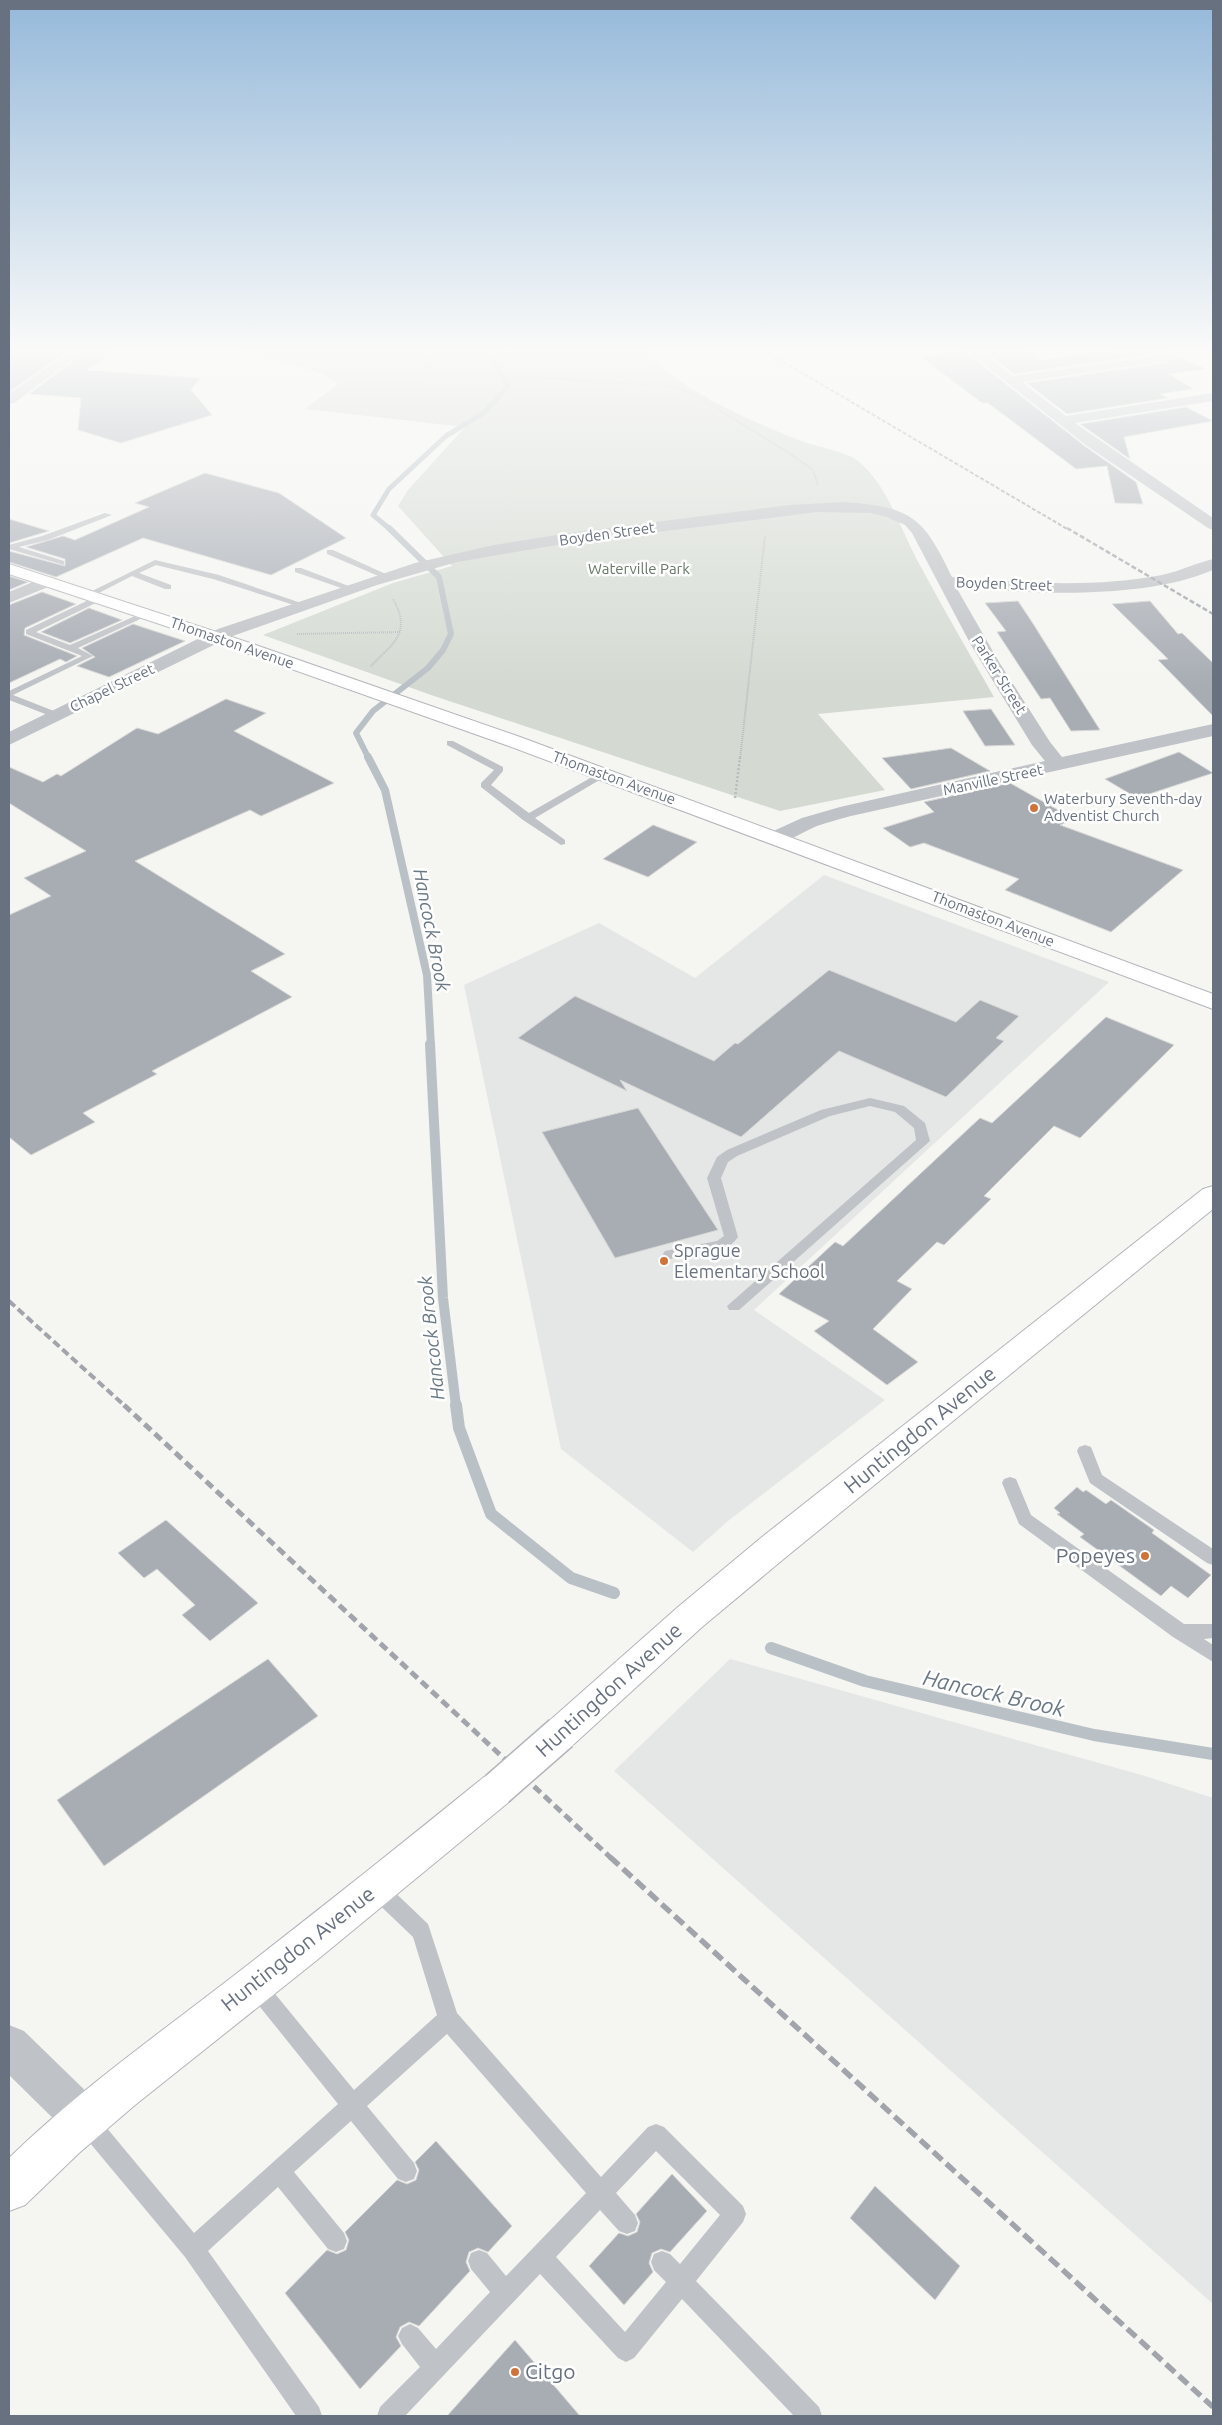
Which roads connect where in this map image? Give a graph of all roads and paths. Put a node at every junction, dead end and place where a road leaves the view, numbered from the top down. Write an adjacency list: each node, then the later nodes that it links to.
1 (798, 460): 3 (path)
2 (1118, 460): 6 (street)
3 (800, 509): 4 (street, Boyden Street); 16 (street, Boyden Street)
4 (764, 514): 14 (street, Boyden Street); 36 (path)
5 (108, 515): 7 (lane)
6 (1211, 521)
7 (10, 547): 9 (lane)
8 (330, 552): 14 (lane)
9 (61, 563)
10 (1212, 566): 16 (street, Boyden Street)
11 (9, 569): 15 (main road, Thomaston Avenue)
12 (298, 570): 18 (lane)
13 (131, 573): 17 (lane); 20 (lane); 22 (lane)
14 (386, 576): 18 (street, Boyden Street)
15 (47, 581): 20 (main road, Thomaston Avenue); 21 (street)
16 (946, 581): 34 (street, Parker Street)
17 (168, 587)
18 (350, 588): 22 (street, Boyden Street)
19 (391, 596): 24 (path)
20 (93, 597): 23 (main road, Thomaston Avenue); 27 (lane)
21 (9, 598)
22 (303, 605): 26 (street, Boyden Street)
23 (147, 614): 26 (main road, Thomaston Avenue); 27 (lane)
24 (401, 632): 25 (path); 28 (path)
25 (294, 634)
26 (215, 637): 30 (street, Chapel Street); 35 (main road, Thomaston Avenue)
27 (71, 648): 29 (lane)
28 (369, 667)
29 (9, 696): 30 (lane)
30 (56, 716): 32 (street, Chapel Street)
31 (1213, 730): 34 (street, Manville Street)
32 (9, 739)
33 (450, 743): 37 (lane)
34 (1058, 765): 38 (street, Manville Street)
35 (603, 774): 37 (lane); 38 (main road, Thomaston Avenue)
36 (735, 805)
37 (527, 818): 39 (lane)
38 (776, 837): 40 (main road, Thomaston Avenue)
39 (562, 842)
40 (1213, 1002)
41 (1213, 1195): 50 (main road, Huntingdon Avenue, bridge)
42 (670, 1254): 43 (lane)
43 (734, 1306)
44 (1085, 1451): 46 (lane)
45 (1010, 1483): 48 (lane)
46 (1213, 1558)
47 (1213, 1631): 48 (lane)
48 (1179, 1632): 49 (lane)
49 (1213, 1655)
50 (376, 1888): 51 (main road, Huntingdon Avenue); 52 (lane)
51 (254, 1985): 54 (lane); 55 (main road, Huntingdon Avenue)
52 (448, 2019): 54 (lane); 59 (lane)
53 (9, 2046): 55 (street)
54 (351, 2105): 56 (lane); 57 (lane)
55 (84, 2119): 58 (main road, Huntingdon Avenue); 62 (lane)
56 (279, 2171): 61 (lane); 62 (lane)
57 (406, 2171)
58 (9, 2189)
59 (599, 2193): 60 (lane); 63 (lane); 66 (lane)
60 (627, 2223)
61 (336, 2241)
62 (193, 2249): 70 (lane)
63 (540, 2257): 66 (lane); 67 (lane)
64 (479, 2261): 67 (lane)
65 (662, 2262): 66 (lane)
66 (681, 2283): 72 (lane)
67 (505, 2292): 69 (lane)
68 (410, 2336): 69 (lane)
69 (436, 2368): 71 (lane)
70 (310, 2416)
71 (389, 2416)
72 (810, 2416)

